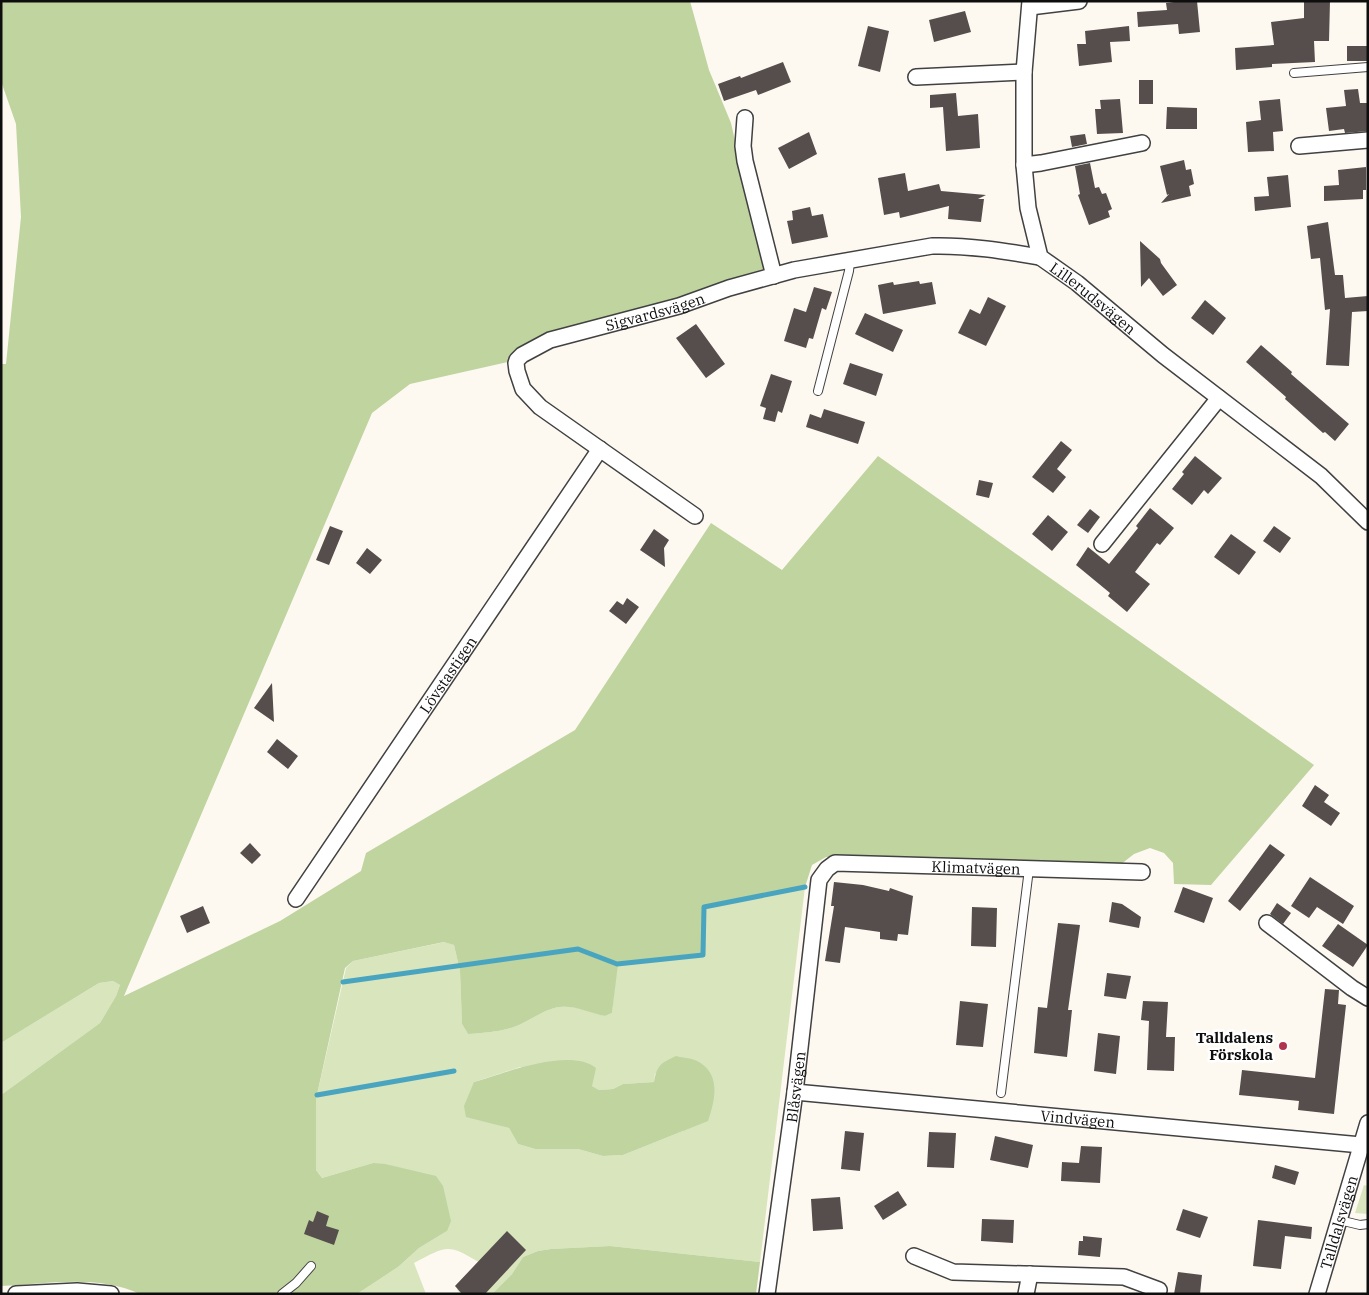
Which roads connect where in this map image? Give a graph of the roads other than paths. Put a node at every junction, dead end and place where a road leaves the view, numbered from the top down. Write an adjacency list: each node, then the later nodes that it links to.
1 (1079, 1): 2 (street, Lillerudsvägen)
2 (1030, 4): 4 (street, Lillerudsvägen)
3 (1368, 67): 5 (lane)
4 (1024, 72): 6 (street); 11 (street, Lillerudsvägen)
5 (1294, 73)
6 (916, 78)
7 (745, 118): 14 (street)
8 (1368, 140): 10 (street)
9 (1142, 142): 11 (street)
10 (1299, 146)
11 (1024, 165): 12 (street, Lillerudsvägen)
12 (1040, 256): 13 (street, Sigvardsvägen); 16 (street, Lillerudsvägen)
13 (850, 261): 14 (street, Sigvardsvägen); 15 (lane)
14 (774, 276): 17 (street, Sigvardsvägen)
15 (818, 391)
16 (1219, 398): 19 (street, Lillerudsvägen); 20 (street)
17 (600, 449): 18 (street, Sigvardsvägen); 24 (street, Lövstastigen)
18 (695, 516)
19 (1368, 522)
20 (1102, 544)
21 (1029, 869): 22 (street, Klimatvägen); 23 (street, Klimatvägen); 28 (lane)
22 (1142, 872)
23 (819, 880): 27 (street, Blåsvägen)
24 (296, 900)
25 (1267, 923): 26 (street)
26 (1368, 998)
27 (795, 1092): 30 (street, Vindvägen); 40 (street, Blåsvägen)
28 (1001, 1093)
29 (1368, 1123): 30 (street, Talldalsvägen)
30 (1361, 1145): 31 (street, Talldalsvägen)
31 (1339, 1220): 32 (lane); 42 (street, Talldalsvägen)
32 (1368, 1224)
33 (914, 1256): 35 (street)
34 (311, 1266): 39 (lane)
35 (1030, 1274): 36 (street); 41 (street)
36 (1158, 1290)
37 (16, 1294): 38 (street)
38 (111, 1294)
39 (282, 1294)
40 (767, 1294)
41 (1026, 1294)
42 (1317, 1294)

